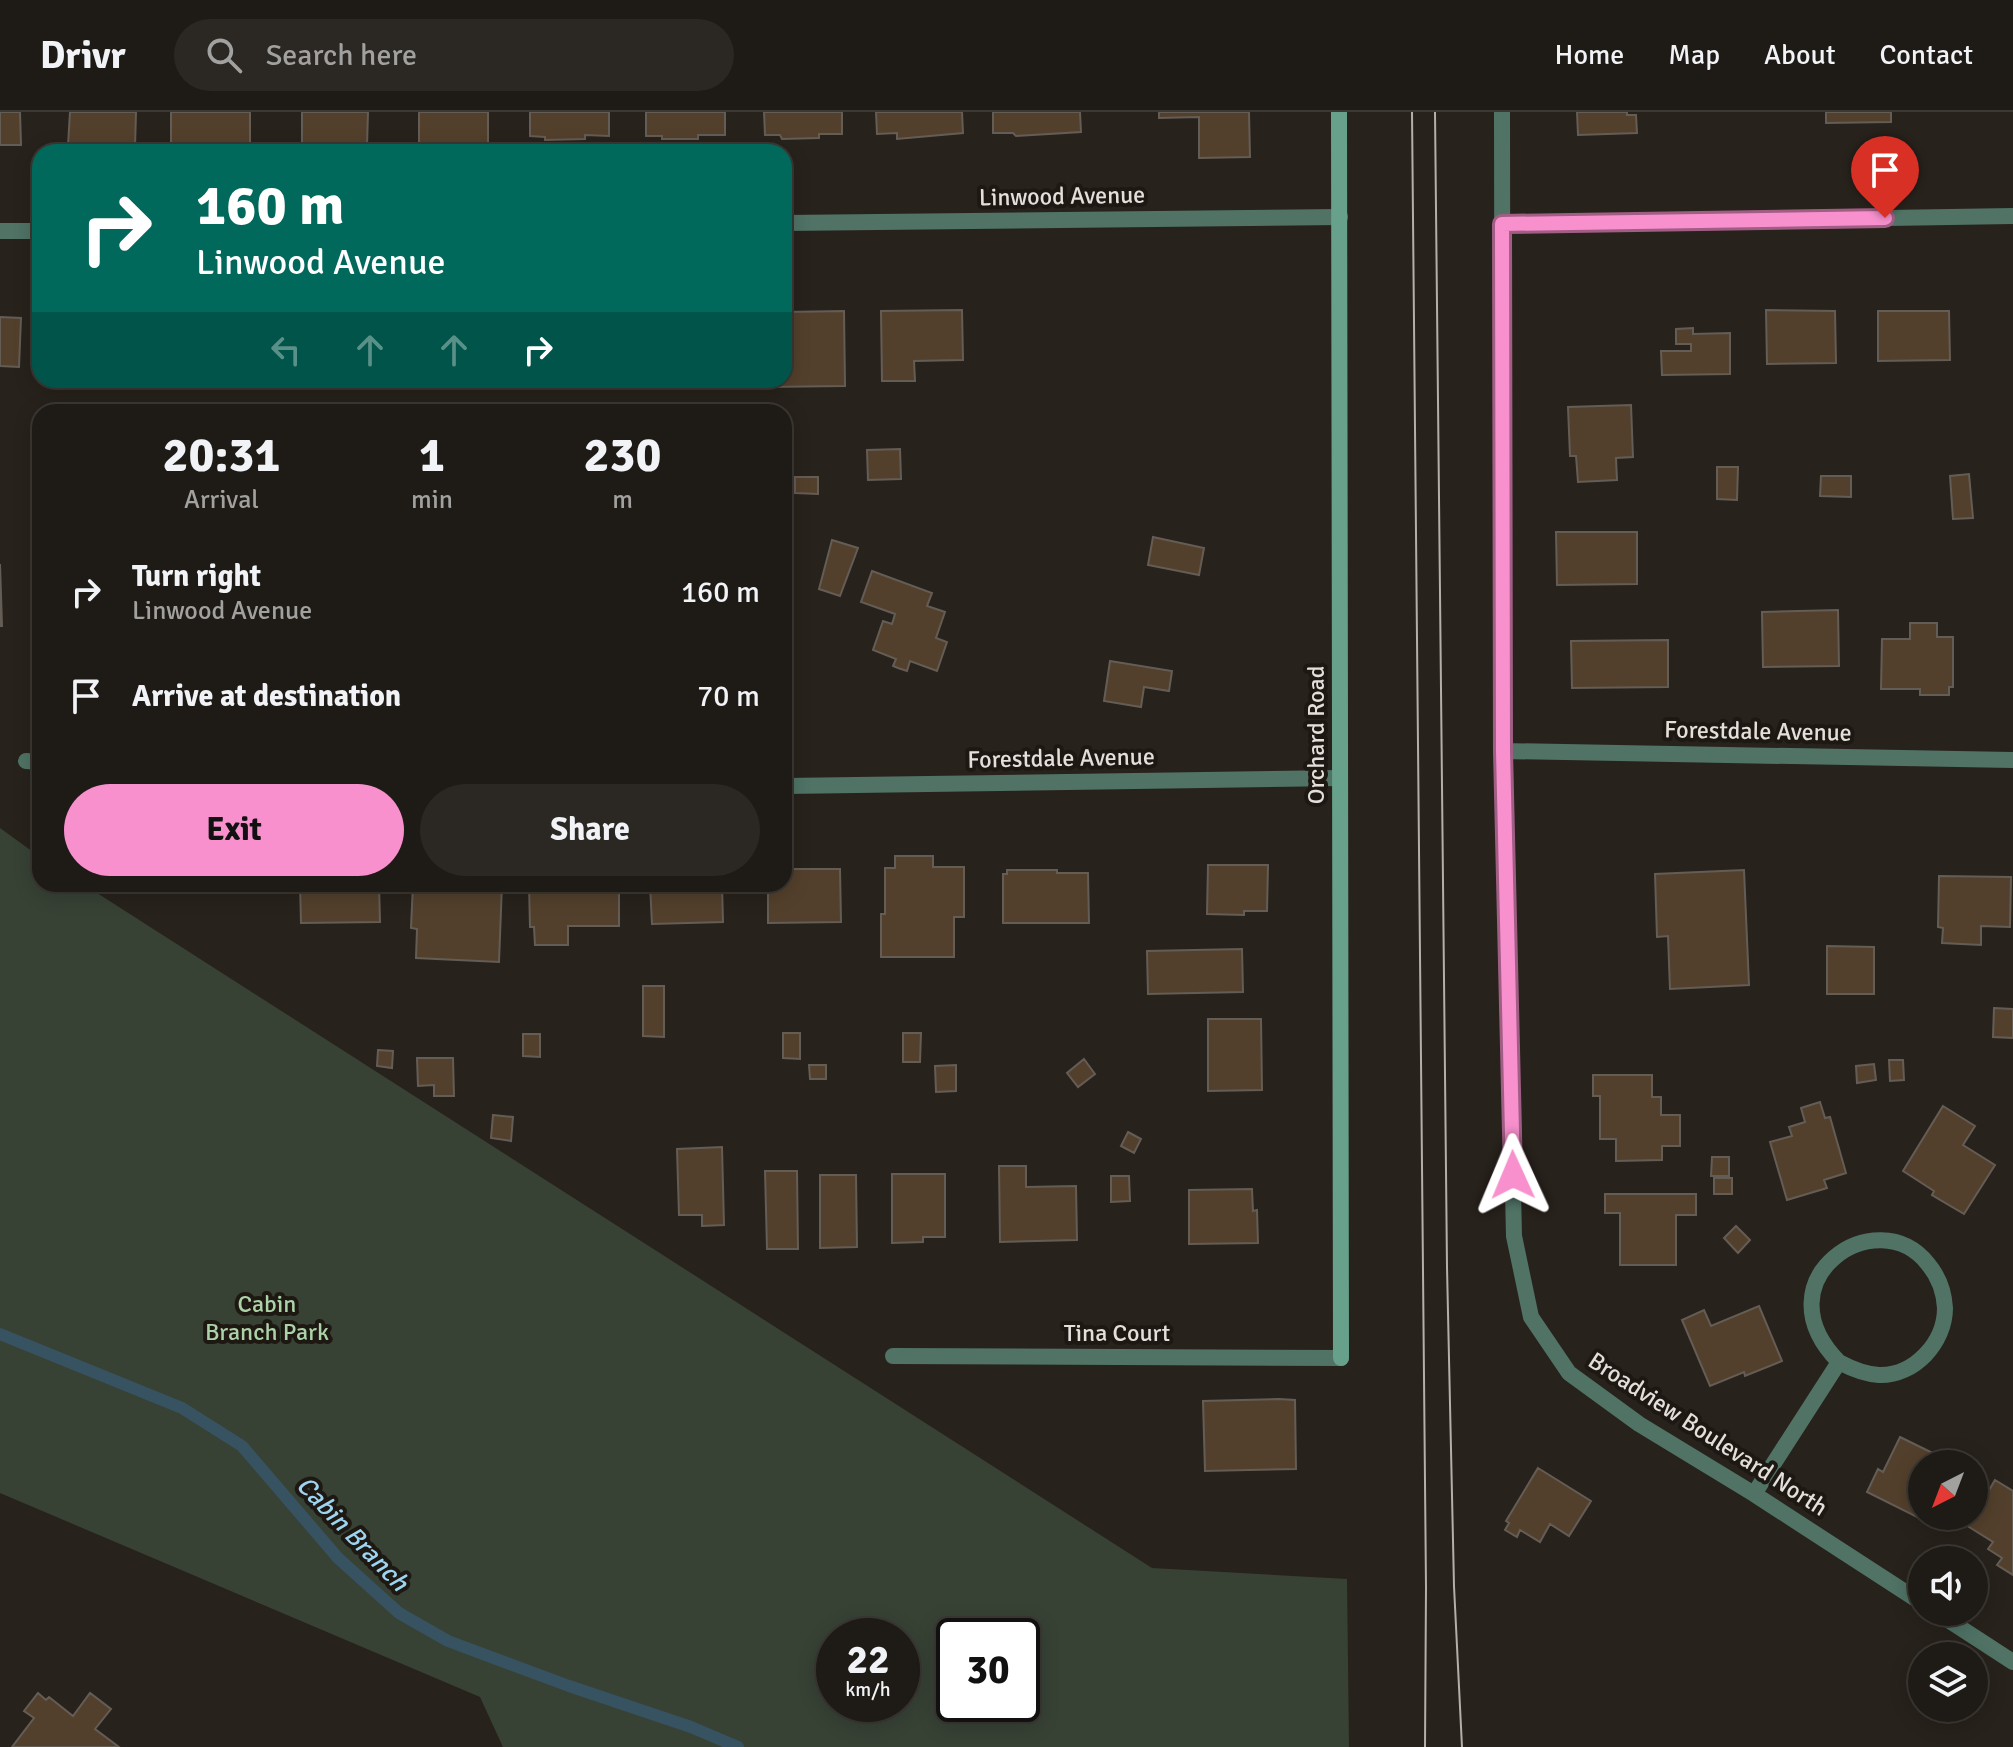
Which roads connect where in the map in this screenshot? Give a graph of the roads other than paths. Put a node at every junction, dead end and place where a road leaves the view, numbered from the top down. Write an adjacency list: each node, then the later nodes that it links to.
1 (1339, 112): 4 (street, Orchard Road)
2 (1502, 112): 6 (street, Broadview Boulevard North)
3 (2013, 216): 6 (street)
4 (1340, 217): 5 (street, Linwood Avenue); 11 (street, Orchard Road)
5 (792, 223)
6 (1502, 224): 9 (street, Broadview Boulevard North)
7 (0, 231): 8 (street)
8 (32, 231)
9 (1503, 751): 10 (street, Forestdale Avenue); 16 (street, Broadview Boulevard North)
10 (2013, 760)
11 (1339, 778): 12 (street, Forestdale Avenue); 14 (street, Orchard Road)
12 (792, 786)
13 (893, 1356): 14 (street, Tina Court)
14 (1341, 1358)
15 (1839, 1362): 15 (street); 16 (street)
16 (1754, 1494): 17 (street, Broadview Boulevard North)
17 (1908, 1594)
18 (1958, 1626): 19 (street)
19 (2013, 1662)

